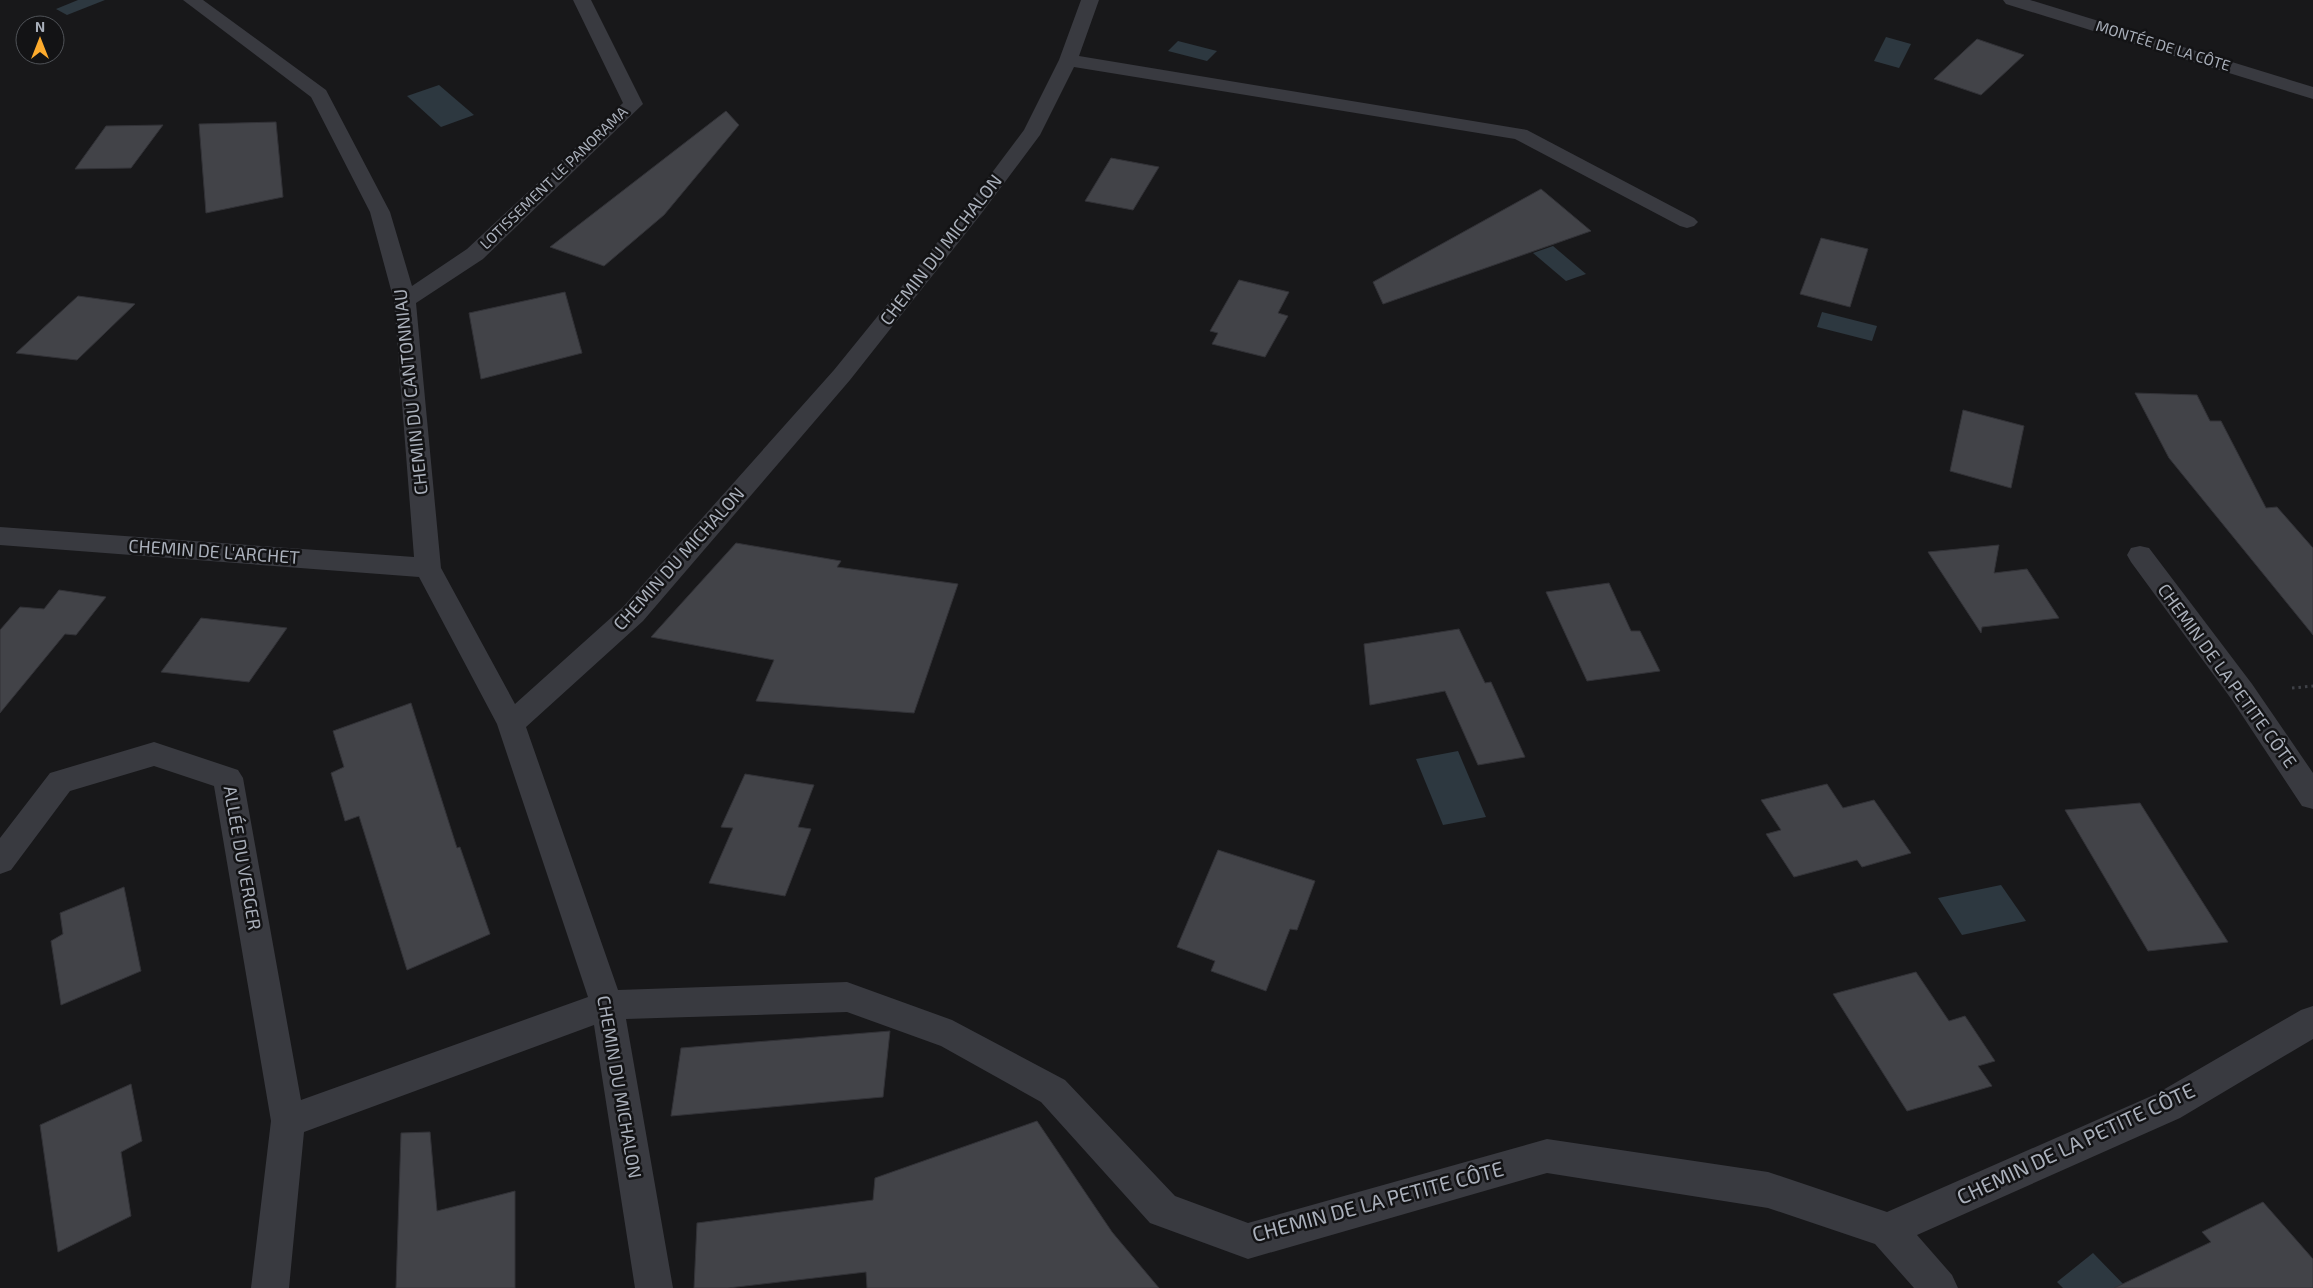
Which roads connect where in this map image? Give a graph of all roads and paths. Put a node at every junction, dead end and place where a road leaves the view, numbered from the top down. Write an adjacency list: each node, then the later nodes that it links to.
1 (192, 0): 8 (street, CHEMIN DU CANTONNIAU)
2 (582, 0): 8 (street, LOTISSEMENT LE PANORAMA)
3 (1090, 0): 5 (street, CHEMIN DU MICHALON)
4 (2012, 0): 6 (street, MONTÉE DE LA CÔTE)
5 (1068, 60): 7 (street); 12 (street, CHEMIN DU MICHALON)
6 (2313, 93)
7 (1687, 222)
8 (405, 301): 11 (street, CHEMIN DU CANTONNIAU)
9 (0, 536): 11 (street, CHEMIN DE L'ARCHET)
10 (2140, 555): 13 (street, CHEMIN DE LA PETITE CÔTE)
11 (428, 568): 12 (street, CHEMIN DU CANTONNIAU)
12 (511, 724): 15 (street, CHEMIN DU MICHALON)
13 (2313, 797)
14 (0, 861): 17 (street, ALLÉE DU VERGER)
15 (606, 1006): 17 (street); 18 (street, CHEMIN DE LA PETITE CÔTE); 20 (street, CHEMIN DU MICHALON)
16 (2313, 1021): 18 (street, CHEMIN DE LA PETITE CÔTE)
17 (288, 1120): 19 (street, ALLÉE DU VERGER)
18 (1887, 1230): 21 (street, CHEMIN DE LA PETITE CÔTE)
19 (270, 1288)
20 (654, 1288)
21 (1939, 1288)

